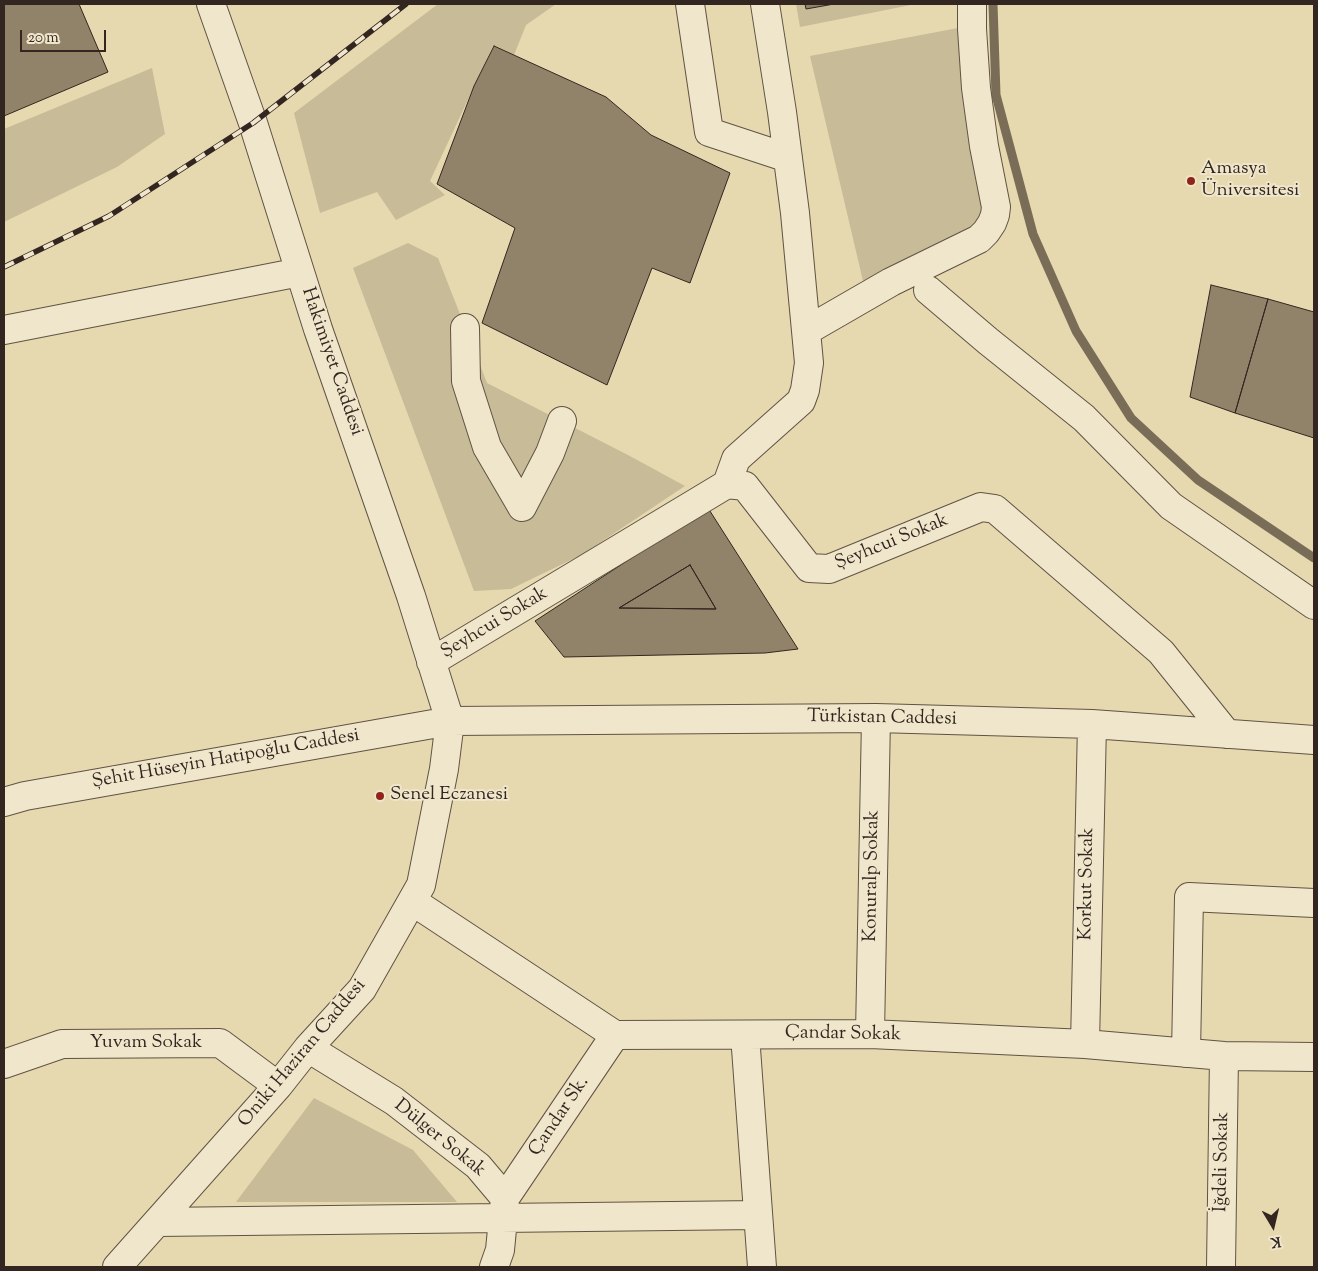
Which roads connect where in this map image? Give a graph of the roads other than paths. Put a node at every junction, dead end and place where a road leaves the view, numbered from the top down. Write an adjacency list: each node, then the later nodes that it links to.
1 (211, 4): 6 (street, Hakimiyet Caddesi)
2 (690, 4): 5 (street)
3 (765, 4): 5 (street)
4 (972, 4): 10 (street)
5 (788, 158): 10 (street)
6 (300, 272): 9 (street); 14 (street, Hakimiyet Caddesi)
7 (928, 290): 13 (street)
8 (465, 328): 11 (street)
9 (4, 330)
10 (806, 331): 12 (street)
11 (562, 421)
12 (727, 484): 14 (street, Şeyhcui Sokak); 18 (street, Şeyhcui Sokak)
13 (1314, 604)
14 (432, 662): 16 (street, Hakimiyet Caddesi)
15 (876, 718): 16 (street, Türkistan Caddesi); 17 (street, Türkistan Caddesi); 23 (street, Konuralp Sokak)
16 (450, 721): 20 (street, Şehit Hüseyin Hatipoğlu Caddesi); 21 (street, Oniki Haziran Caddesi)
17 (1092, 724): 18 (street, Türkistan Caddesi); 26 (street, Korkut Sokak)
18 (1227, 734): 19 (street, Türkistan Caddesi)
19 (1314, 740)
20 (4, 802)
21 (412, 901): 24 (street); 27 (street, Oniki Haziran Caddesi)
22 (1314, 903): 28 (street)
23 (870, 1034): 25 (street, Çandar Sokak); 26 (street, Çandar Sokak)
24 (615, 1035): 25 (street, Çandar Sokak); 33 (street, Çandar Sk.)
25 (745, 1035): 34 (street)
26 (1084, 1044): 28 (street, Çandar Sokak)
27 (308, 1048): 32 (street, Oniki Haziran Caddesi); 33 (street, Dülger Sokak)
28 (1186, 1053): 29 (street, Çandar Sokak)
29 (1224, 1056): 30 (street, Çandar Sokak); 39 (street, İğdeli Sokak)
30 (1314, 1058)
31 (4, 1064): 32 (street, Yuvam Sokak)
32 (278, 1086): 35 (street, Oniki Haziran Caddesi)
33 (504, 1208): 34 (street); 35 (street); 37 (street)
34 (758, 1215): 38 (street)
35 (158, 1222): 36 (street, Oniki Haziran Caddesi)
36 (117, 1267)
37 (494, 1267)
38 (762, 1267)
39 (1221, 1267)

